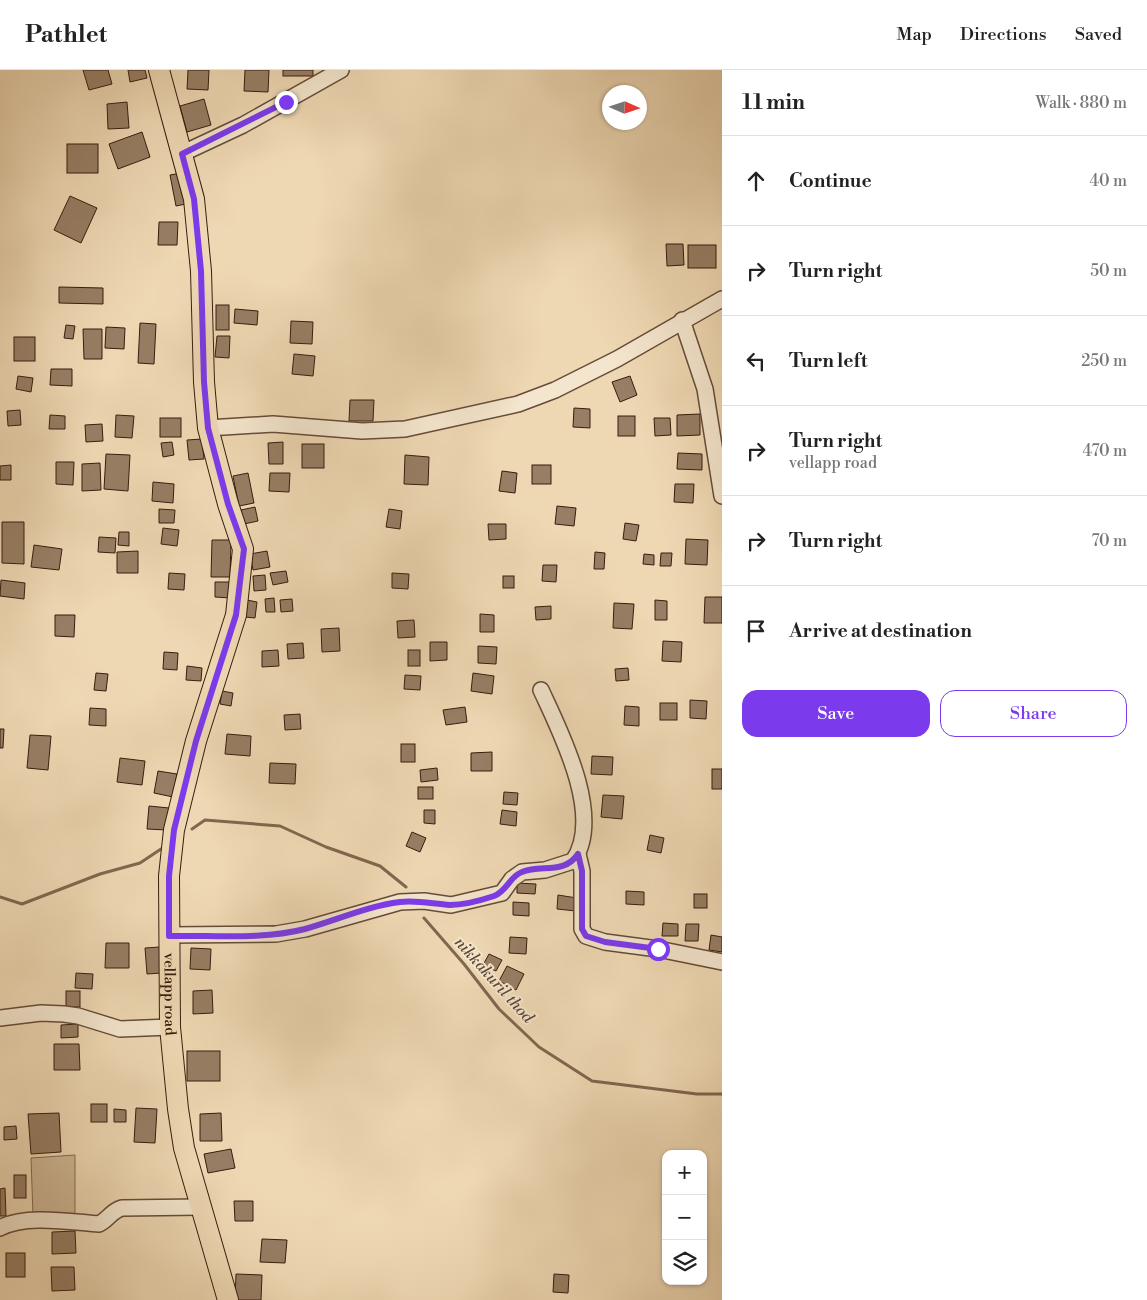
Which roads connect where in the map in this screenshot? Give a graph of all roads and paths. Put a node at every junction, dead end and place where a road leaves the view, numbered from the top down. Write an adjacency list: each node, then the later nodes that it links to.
1 (159, 70): 3 (main road, vellapp road)
2 (341, 70): 3 (street)
3 (182, 154): 6 (main road, vellapp road)
4 (722, 299): 5 (street)
5 (682, 320): 6 (street); 7 (street)
6 (208, 428): 10 (main road, vellapp road)
7 (722, 496)
8 (541, 690): 9 (street)
9 (578, 854): 10 (street); 11 (street)
10 (169, 936): 13 (main road, vellapp road)
11 (722, 962)
12 (0, 1018): 13 (street)
13 (170, 1027): 14 (main road, vellapp road)
14 (201, 1206): 15 (street); 16 (main road, vellapp road)
15 (0, 1228)
16 (228, 1300)

